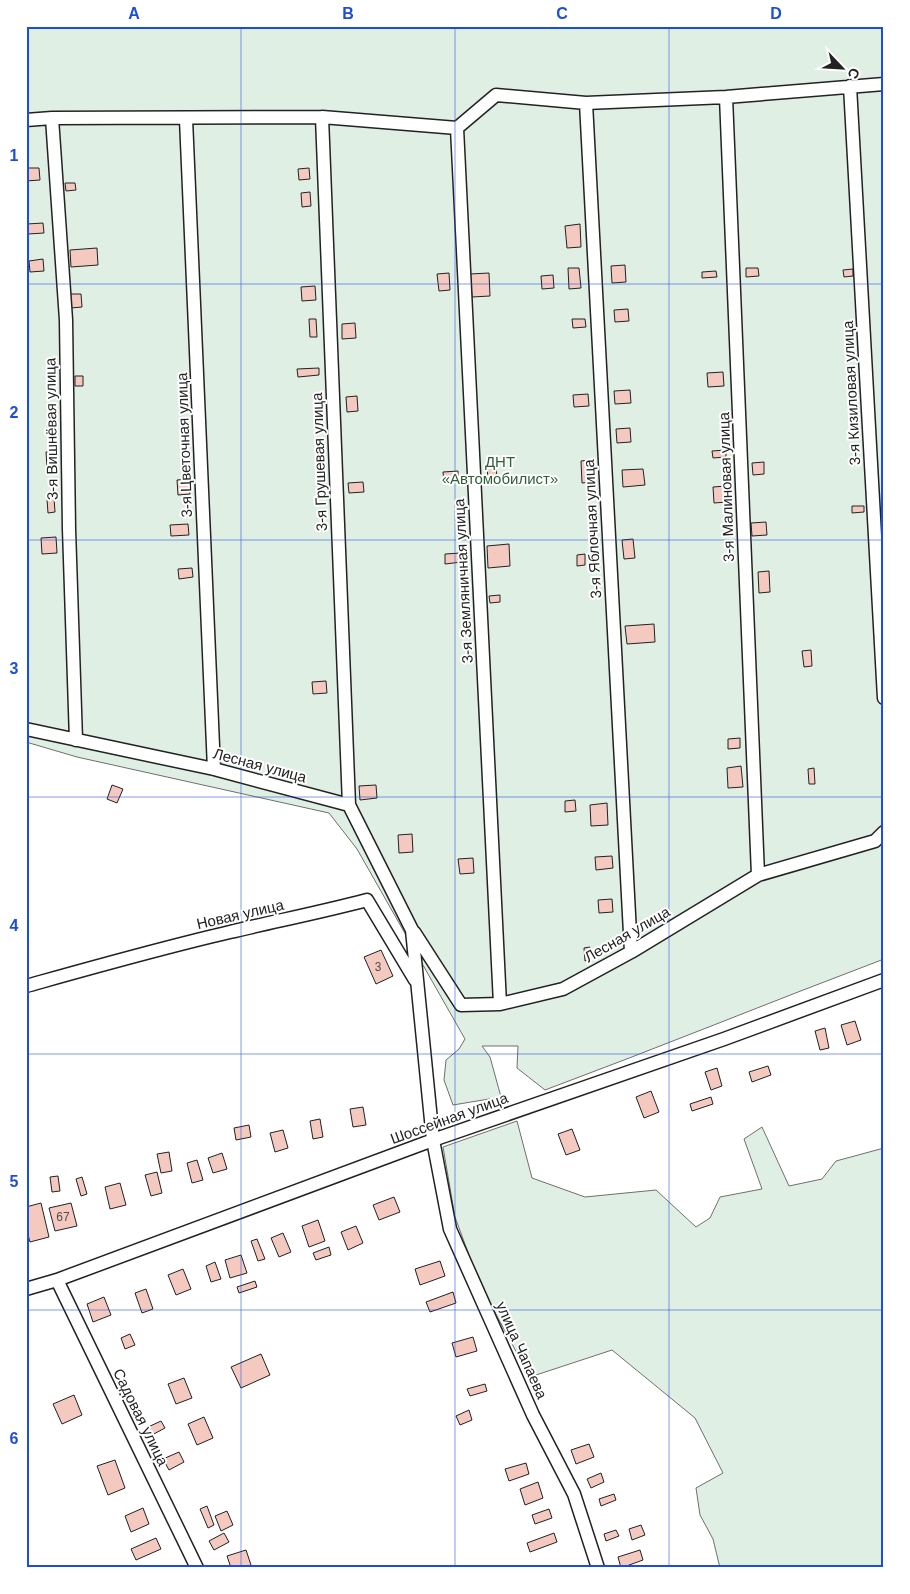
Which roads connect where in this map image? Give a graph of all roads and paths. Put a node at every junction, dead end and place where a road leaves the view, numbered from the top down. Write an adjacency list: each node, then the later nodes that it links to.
1 (884, 84): 2 (street)
2 (850, 86): 3 (street); 10 (street, 3-я Кизиловая улица)
3 (726, 97): 4 (street); 16 (street, 3-я Малиновая улица)
4 (586, 103): 9 (street); 18 (street, 3-я Яблочная улица)
5 (322, 117): 7 (street); 9 (street); 14 (street, 3-я Грушевая улица)
6 (52, 118): 7 (street); 8 (street); 12 (street, 3-я Вишнёвая улица)
7 (186, 119): 13 (street, 3-я Цветочная улица)
8 (26, 120)
9 (457, 128): 22 (street, 3-я Земляничная улица)
10 (884, 698)
11 (26, 729): 12 (street, Лесная улица)
12 (76, 740): 13 (street, Лесная улица)
13 (214, 769): 14 (street, Лесная улица)
14 (348, 805): 17 (street, Лесная улица)
15 (884, 832): 16 (street, Лесная улица)
16 (758, 875): 18 (street, Лесная улица)
17 (412, 930): 20 (street, Лесная улица); 22 (street, Лесная улица)
18 (631, 952): 22 (street, Лесная улица)
19 (884, 980): 23 (street, Шоссейная улица)
20 (417, 983): 21 (street, Новая улица); 23 (street, Лесная улица)
21 (26, 986)
22 (500, 1004)
23 (433, 1140): 24 (street, Шоссейная улица); 27 (street, улица Чапаева)
24 (57, 1280): 25 (street, Шоссейная улица); 26 (street, Садовая улица)
25 (26, 1289)
26 (197, 1568)
27 (598, 1568)

